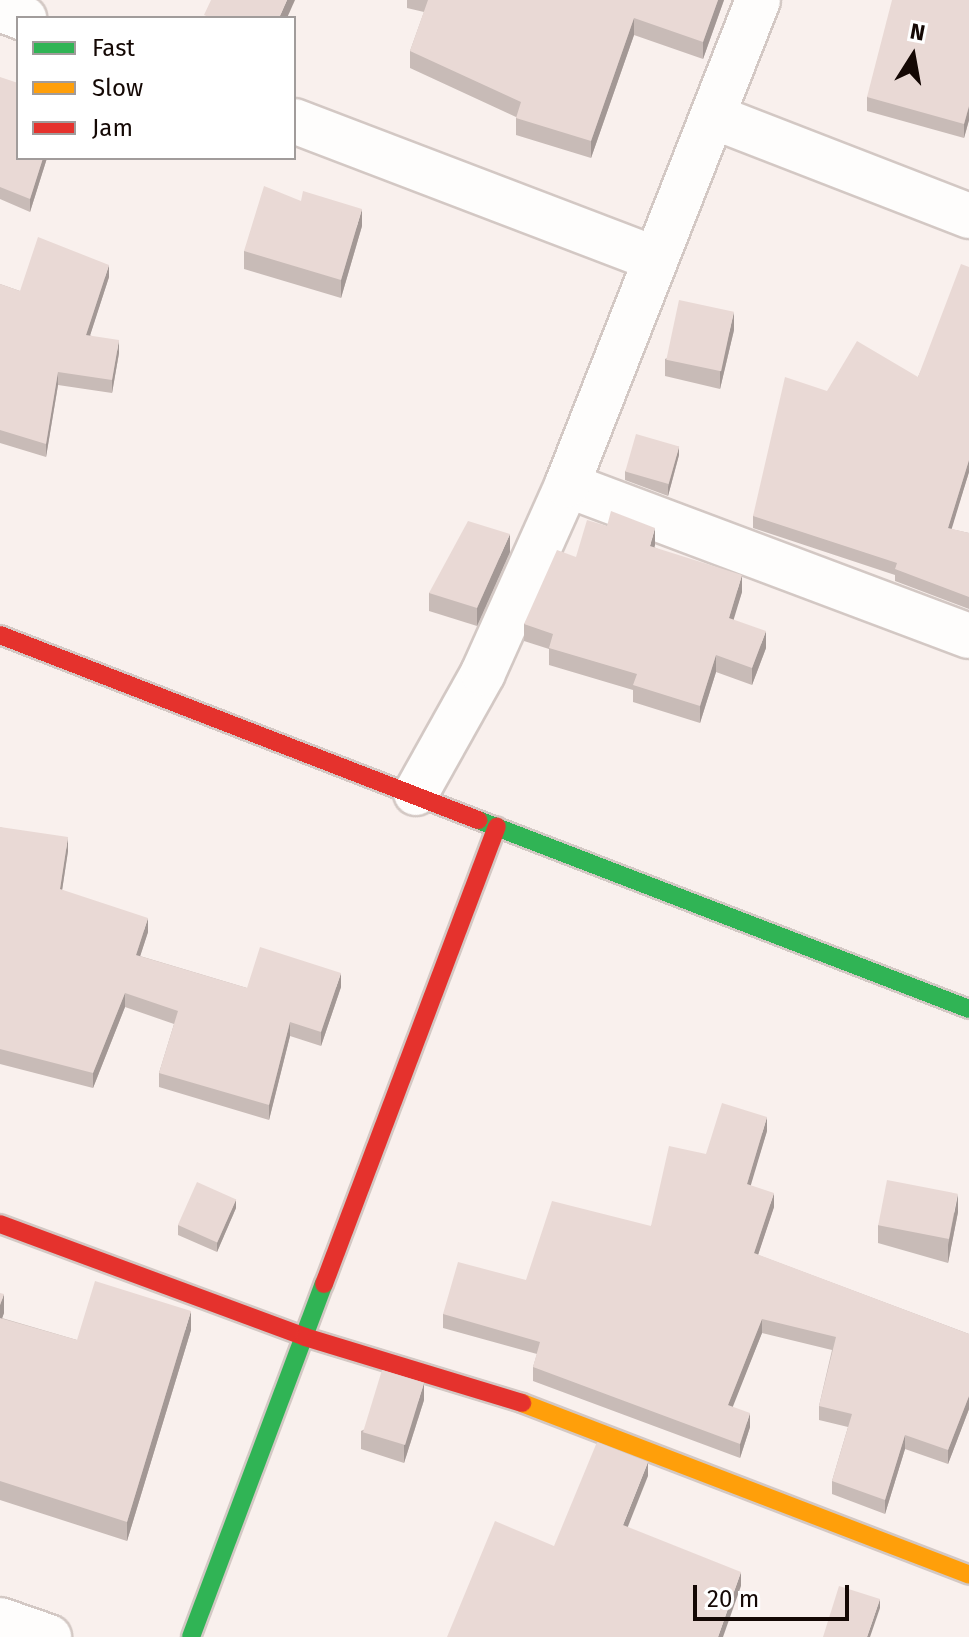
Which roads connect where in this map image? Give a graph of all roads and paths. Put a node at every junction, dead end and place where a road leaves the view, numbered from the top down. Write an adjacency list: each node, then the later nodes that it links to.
1 (758, 0): 2 (street)
2 (714, 117): 4 (street); 5 (street)
3 (296, 122): 5 (street)
4 (969, 216)
5 (656, 259): 6 (street)
6 (567, 485): 8 (street); 9 (street)
7 (0, 635): 9 (street)
8 (969, 636)
9 (416, 793): 10 (street)
10 (497, 827): 11 (street); 13 (street)
11 (969, 1009)
12 (0, 1224): 13 (street)
13 (305, 1337): 14 (street); 17 (street)
14 (969, 1575)
15 (0, 1620): 16 (street)
16 (49, 1637)
17 (191, 1637)

